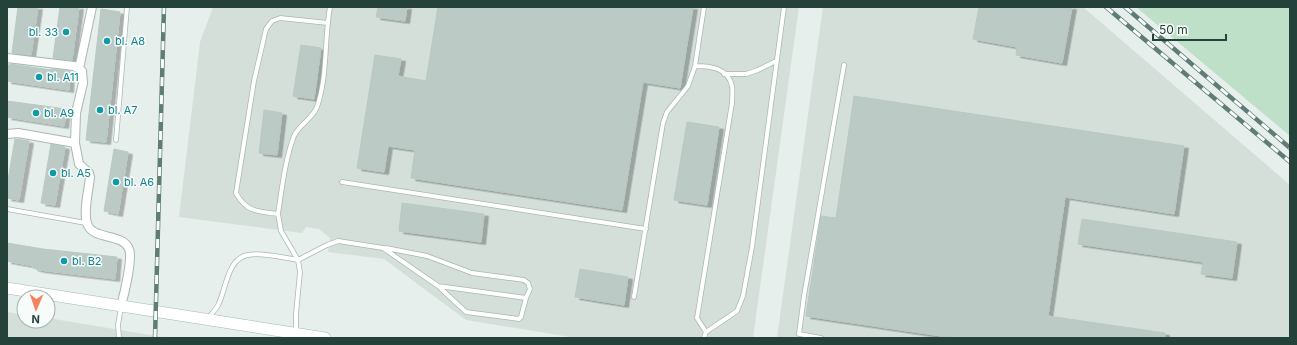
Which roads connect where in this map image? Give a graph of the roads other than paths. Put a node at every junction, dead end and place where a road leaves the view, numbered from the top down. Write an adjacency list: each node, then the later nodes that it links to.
1 (92, 7): 11 (street)
2 (127, 7): 14 (lane)
3 (330, 7): 6 (lane)
4 (704, 7): 10 (lane)
5 (784, 7): 8 (lane)
6 (328, 23): 18 (lane); 18 (lane)
7 (7, 58): 11 (street)
8 (776, 60): 12 (lane); 29 (lane)
9 (844, 64): 31 (lane)
10 (695, 66): 12 (lane); 20 (lane)
11 (79, 68): 15 (street)
12 (724, 74): 29 (lane)
13 (7, 134): 15 (street)
14 (116, 140)
15 (74, 143): 19 (street)
16 (342, 182): 20 (lane)
17 (7, 209): 19 (lane)
18 (278, 214): 22 (lane)
19 (87, 223): 27 (street)
20 (646, 228): 25 (lane)
21 (383, 248): 22 (lane); 23 (lane); 26 (lane)
22 (298, 260): 28 (lane); 30 (lane)
23 (438, 286): 26 (lane); 26 (lane)
24 (7, 288): 27 (main road)
25 (634, 297)
26 (526, 298)
27 (122, 306): 28 (main road); 32 (lane)
28 (206, 320): 30 (main road)
29 (706, 332): 34 (lane)
30 (296, 336): 33 (main road)
31 (799, 336): 35 (lane)
32 (119, 338)
33 (325, 338)
34 (704, 338)
35 (820, 338)

